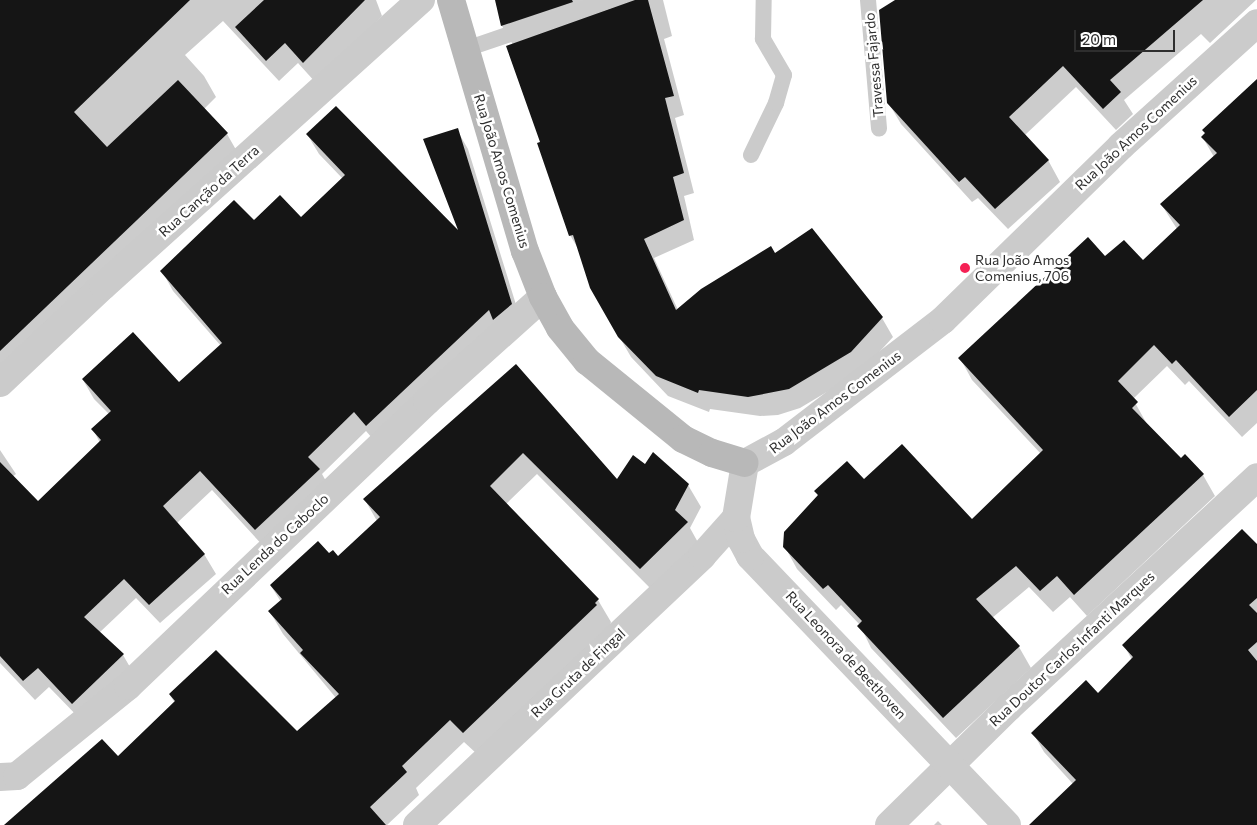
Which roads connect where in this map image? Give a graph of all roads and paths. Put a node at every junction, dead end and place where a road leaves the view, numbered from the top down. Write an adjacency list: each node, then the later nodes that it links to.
1 (421, 0): 11 (street, Rua Canção da Terra)
2 (451, 0): 7 (street, Rua João Amos Comenius)
3 (610, 0): 7 (lane)
4 (764, 0): 9 (lane)
5 (868, 0): 8 (lane, Travessa Fajardo)
6 (1257, 23): 12 (street, Rua João Amos Comenius)
7 (466, 49): 10 (street, Rua João Amos Comenius)
8 (879, 130)
9 (751, 155)
10 (543, 297): 12 (street, Rua João Amos Comenius); 16 (street, Rua Lenda do Caboclo)
11 (0, 384)
12 (745, 463): 14 (street, Rua Leonora de Beethoven)
13 (1257, 476): 15 (street, Rua Doutor Carlos Infanti Marques)
14 (736, 518): 15 (street, Rua Leonora de Beethoven); 17 (street, Rua Gruta de Fingal)
15 (949, 766): 18 (street, Rua Doutor Carlos Infanti Marques); 19 (street, Rua Leonora de Beethoven)
16 (0, 777)
17 (417, 825)
18 (888, 825)
19 (1007, 825)

